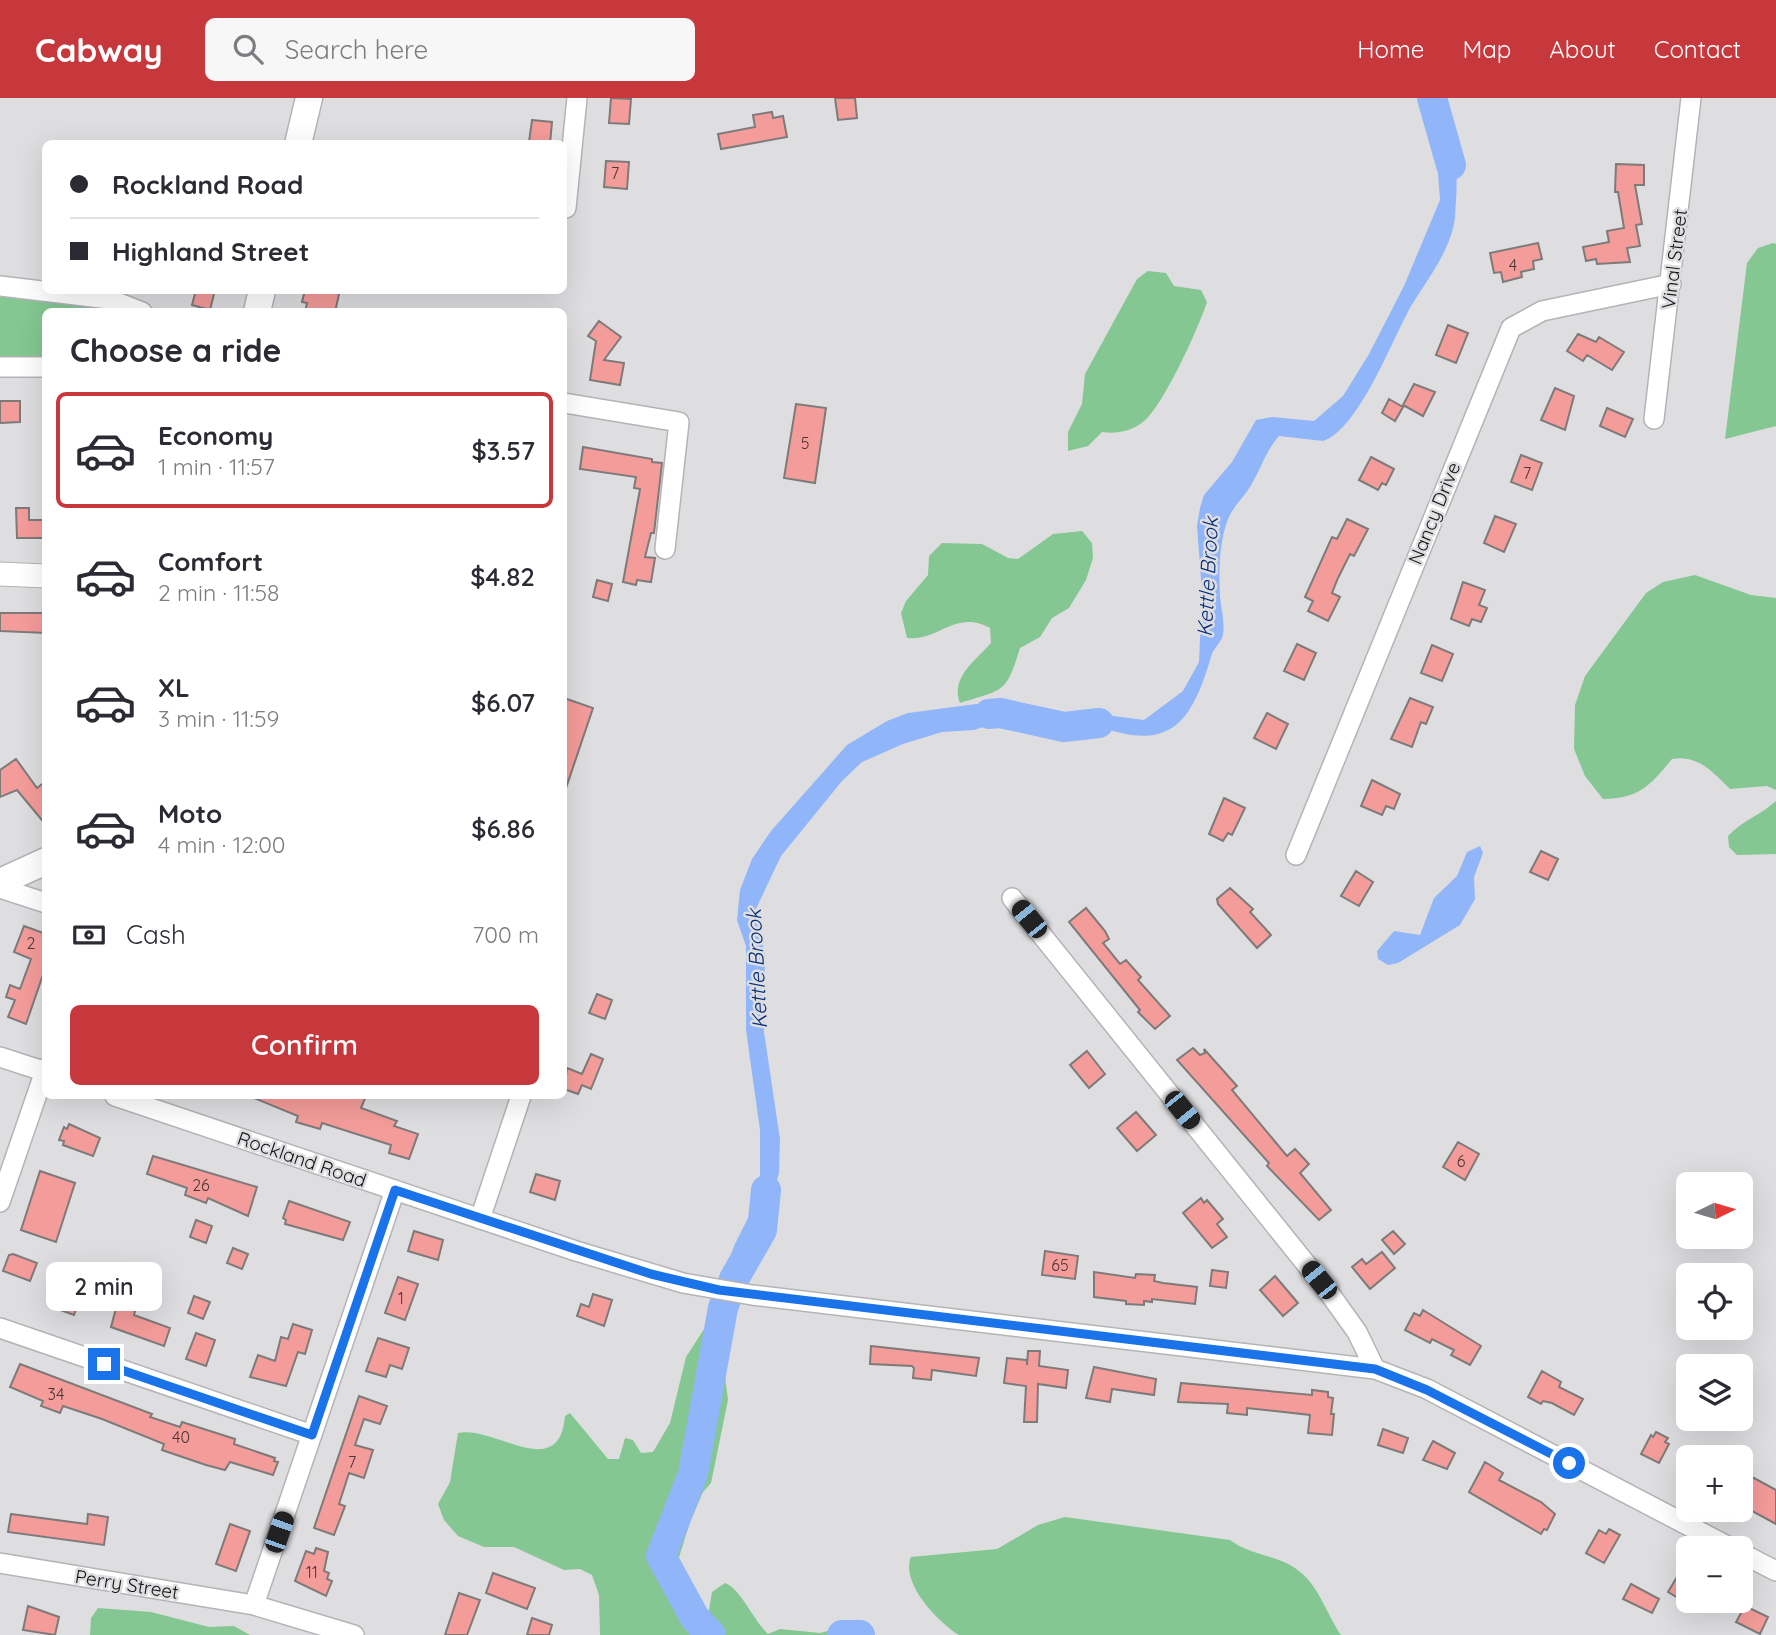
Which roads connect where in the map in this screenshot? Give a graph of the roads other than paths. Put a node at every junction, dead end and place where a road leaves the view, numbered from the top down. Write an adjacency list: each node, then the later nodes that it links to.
1 (309, 98): 4 (main road)
2 (577, 98): 5 (street)
3 (1691, 98): 6 (street, Vinal Street)
4 (299, 140)
5 (567, 198)
6 (1671, 284): 14 (street, Vinal Street); 18 (street, Nancy Drive)
7 (0, 286): 8 (street)
8 (42, 291)
9 (70, 294): 10 (street)
10 (131, 308)
11 (0, 367): 12 (street)
12 (42, 367)
13 (567, 403): 15 (street)
14 (1654, 419)
15 (665, 550)
16 (0, 574): 17 (street)
17 (42, 576)
18 (1296, 855)
19 (42, 863): 20 (main road)
20 (0, 882)
21 (0, 888): 23 (street)
22 (1012, 898): 33 (street)
23 (42, 902)
24 (0, 1057): 25 (street)
25 (42, 1070)
26 (42, 1080): 30 (street)
27 (124, 1099): 29 (street, Rockland Road)
28 (520, 1099): 31 (street)
29 (395, 1190): 31 (street, Rockland Road); 34 (street)
30 (0, 1202)
31 (480, 1219): 33 (street, Rockland Road)
32 (0, 1328): 34 (street)
33 (1375, 1369): 35 (street, Rockland Road)
34 (312, 1435): 39 (street)
35 (1708, 1536)
36 (1753, 1559): 38 (street)
37 (0, 1563): 39 (street, Perry Street)
38 (1776, 1571)
39 (254, 1605): 40 (street, Perry Street)
40 (354, 1635)

